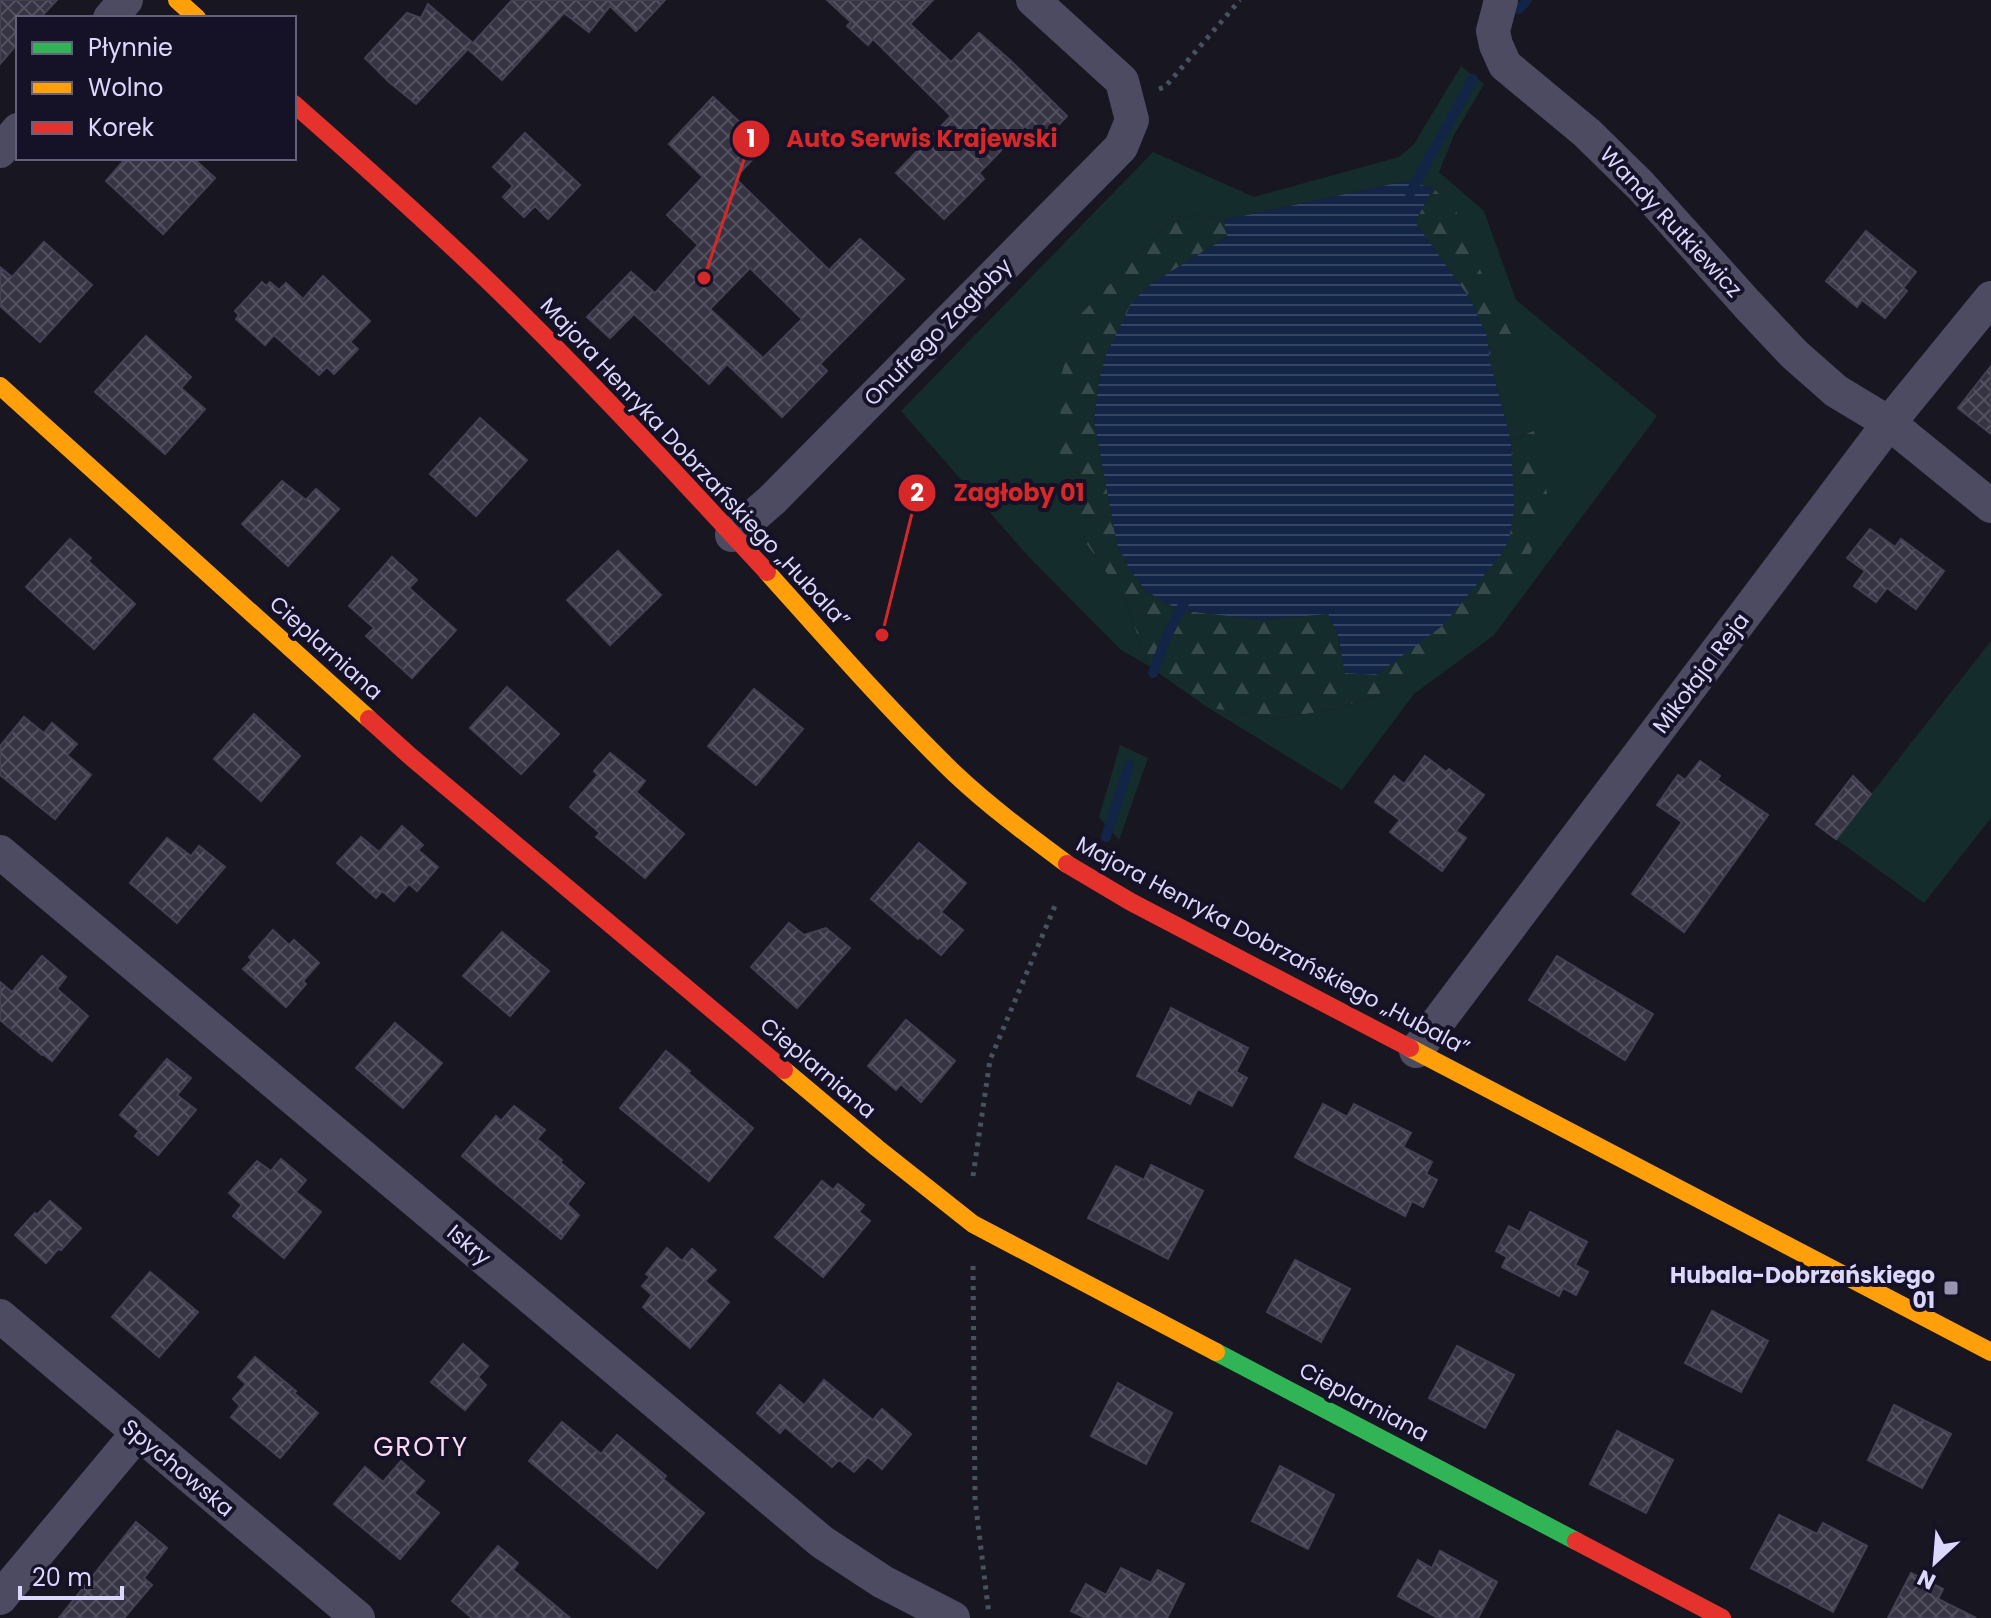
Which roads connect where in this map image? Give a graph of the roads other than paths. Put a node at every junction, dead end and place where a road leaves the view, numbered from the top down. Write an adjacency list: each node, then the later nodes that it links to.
1 (126, 0): 5 (street)
2 (177, 0): 6 (street)
3 (1033, 0): 14 (street, Onufrego Zagłoby)
4 (1501, 0): 12 (street, Wandy Rutkiewicz)
5 (112, 16)
6 (195, 16)
7 (296, 106): 14 (street, Majora Henryka Dobrzańskiego „Hubala”)
8 (16, 132): 9 (street)
9 (0, 151)
10 (1991, 298): 12 (street, Mikołaja Reja)
11 (0, 386): 23 (street, Cieplarniana)
12 (1889, 423): 13 (street, Wandy Rutkiewicz); 16 (street, Mikołaja Reja)
13 (1991, 506)
14 (732, 535): 16 (street, Majora Henryka Dobrzańskiego „Hubala”)
15 (0, 852): 22 (street, Iskry)
16 (1416, 1051): 18 (street, Majora Henryka Dobrzańskiego „Hubala”)
17 (0, 1316): 19 (street, Spychowska)
18 (1991, 1352)
19 (137, 1434): 20 (street); 21 (street, Spychowska)
20 (0, 1598)
21 (358, 1618)
22 (953, 1618)
23 (1722, 1618)

